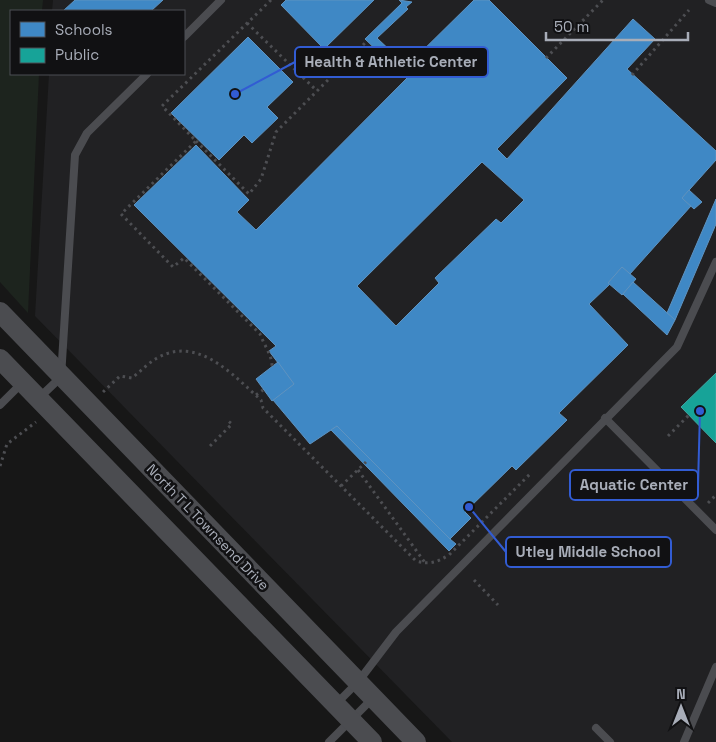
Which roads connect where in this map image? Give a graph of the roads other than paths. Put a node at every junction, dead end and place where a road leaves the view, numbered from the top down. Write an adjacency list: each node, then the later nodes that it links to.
1 (221, 0): 4 (lane)
2 (709, 0): 3 (lane)
3 (716, 3)
4 (185, 36)
5 (146, 75): 9 (lane)
6 (716, 262): 13 (lane)
7 (0, 312): 9 (street, North T L Townsend Drive)
8 (0, 359): 10 (street)
9 (61, 377): 11 (lane); 17 (street, North T L Townsend Drive)
10 (23, 382): 11 (street); 12 (lane)
11 (39, 399): 19 (street)
12 (0, 405)
13 (605, 418): 14 (lane); 17 (lane)
14 (716, 530)
15 (716, 667): 16 (lane)
16 (714, 677): 26 (lane)
17 (358, 682): 18 (street, North T L Townsend Drive); 19 (lane)
18 (373, 698): 20 (lane); 24 (street, North T L Townsend Drive)
19 (336, 705): 20 (street)
20 (351, 720): 22 (lane); 23 (street)
21 (596, 728): 25 (lane)
22 (329, 742)
23 (372, 742)
24 (416, 742)
25 (610, 742)
26 (684, 742)

